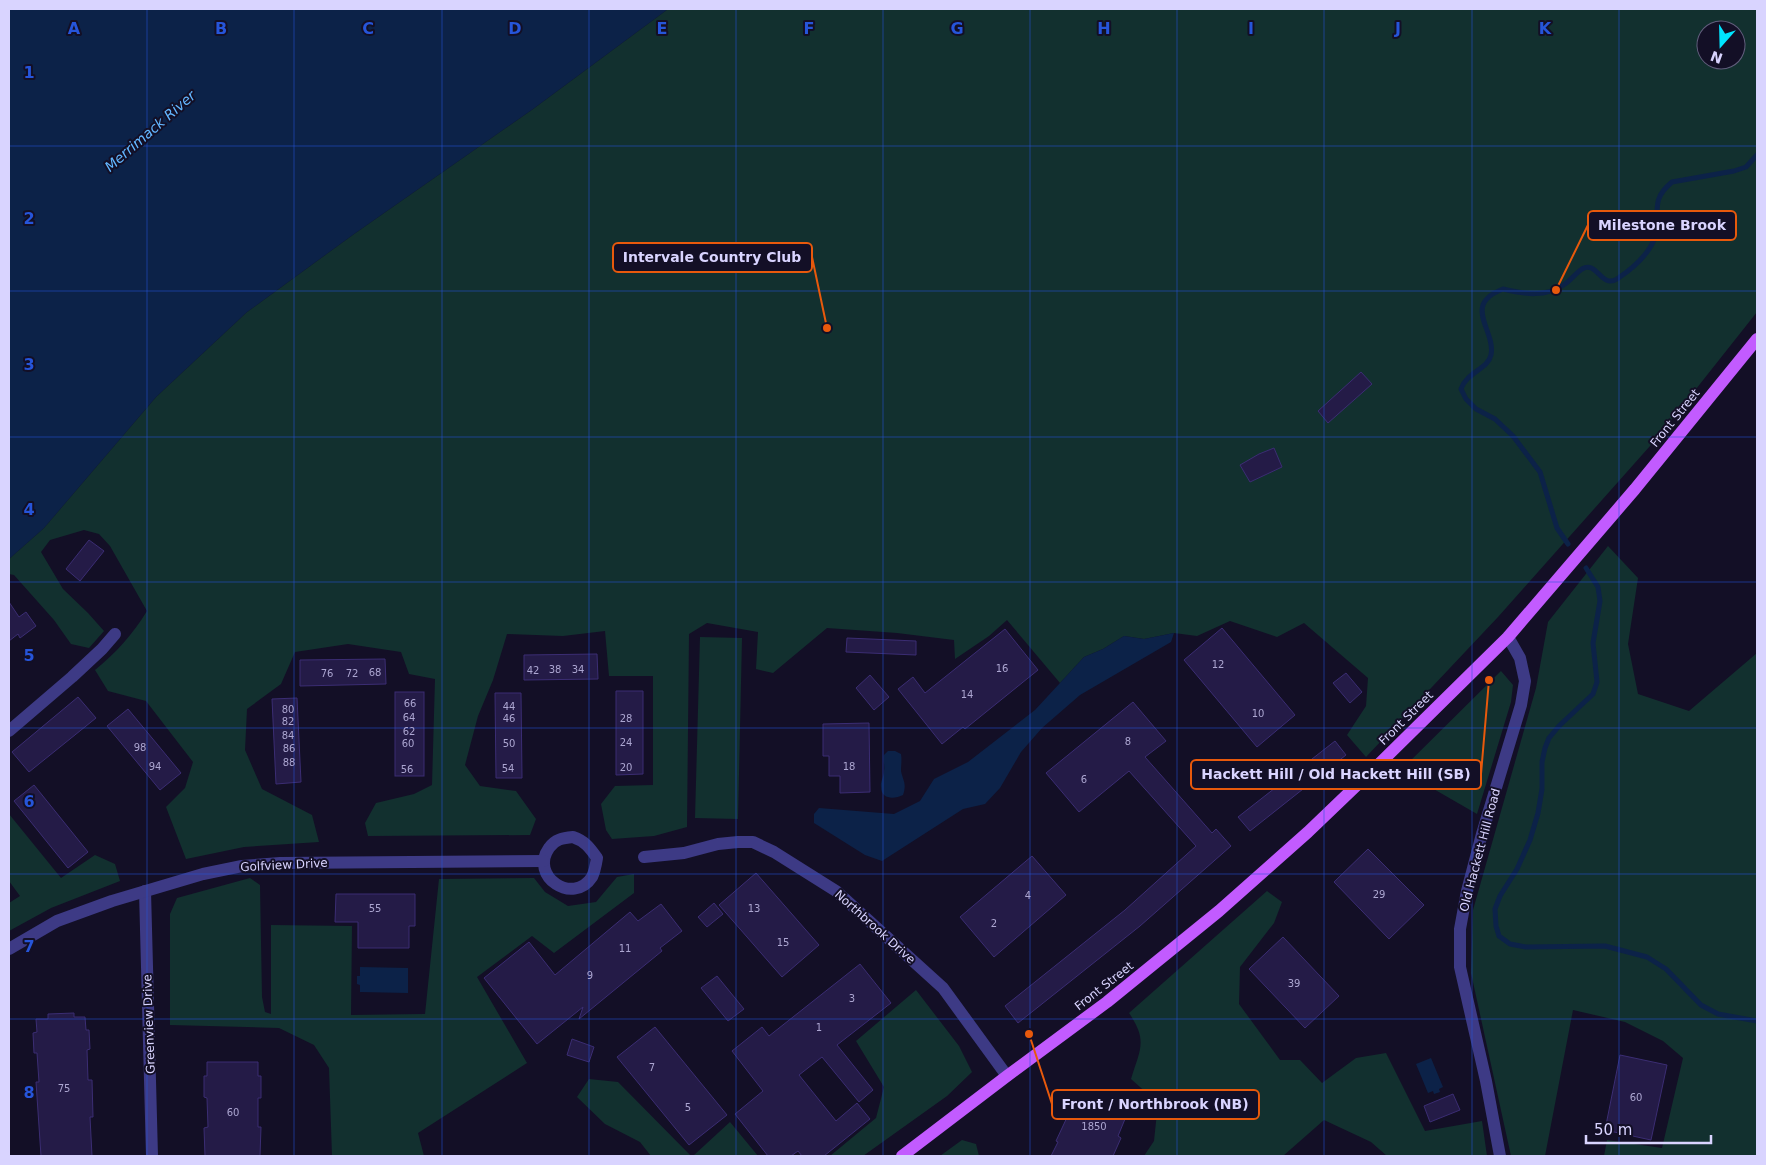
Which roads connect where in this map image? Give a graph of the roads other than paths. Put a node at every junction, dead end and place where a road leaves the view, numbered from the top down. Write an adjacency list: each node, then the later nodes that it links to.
1 (1757, 339): 3 (main road, Front Street)
2 (115, 634): 4 (street)
3 (1508, 637): 9 (main road, Front Street); 12 (street, Old Hackett Hill Road)
4 (9, 731)
5 (644, 857): 9 (street, Northbrook Drive)
6 (544, 861): 6 (street); 7 (street, Golfview Drive)
7 (145, 891): 8 (street, Golfview Drive); 10 (street, Greenview Drive)
8 (9, 949)
9 (1007, 1076): 11 (main road, Front Street)
10 (152, 1156)
11 (902, 1156)
12 (1500, 1156)

